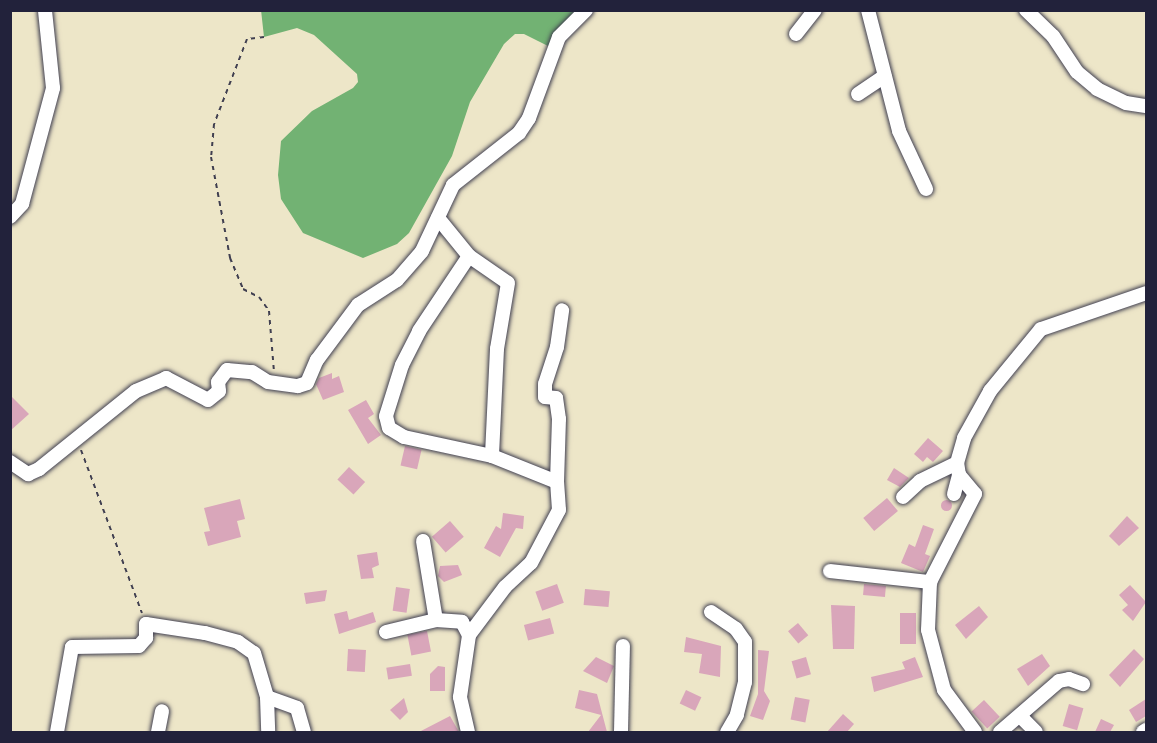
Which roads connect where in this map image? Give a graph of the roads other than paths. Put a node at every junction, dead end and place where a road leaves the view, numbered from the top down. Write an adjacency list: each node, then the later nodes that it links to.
1 (45, 10): 11 (street)
2 (586, 10): 12 (street)
3 (815, 10): 6 (street)
4 (868, 10): 7 (street)
5 (1026, 10): 9 (street)
6 (796, 34)
7 (885, 76): 8 (street); 10 (street)
8 (858, 94)
9 (1146, 106)
10 (926, 189)
11 (10, 218)
12 (438, 218): 13 (street); 17 (street)
13 (469, 256): 16 (street); 16 (street)
14 (1146, 293): 18 (street)
15 (562, 310): 19 (street)
16 (492, 456): 19 (street)
17 (10, 462)
18 (958, 469): 20 (street); 21 (street); 24 (street)
19 (557, 482): 28 (street)
20 (954, 494)
21 (903, 497)
22 (423, 541): 26 (street)
23 (830, 571): 24 (street)
24 (930, 582): 41 (street)
25 (711, 612): 40 (street)
26 (436, 620): 27 (street); 28 (street)
27 (386, 632)
28 (469, 635): 38 (street)
29 (622, 646): 39 (street)
30 (1083, 684): 33 (street)
31 (267, 697): 34 (street); 36 (street); 37 (street)
32 (162, 711): 35 (street)
33 (1021, 717): 42 (street); 43 (street)
34 (57, 732)
35 (158, 732)
36 (268, 732)
37 (304, 732)
38 (468, 732)
39 (621, 732)
40 (727, 732)
41 (975, 732)
42 (1000, 732)
43 (1036, 732)

